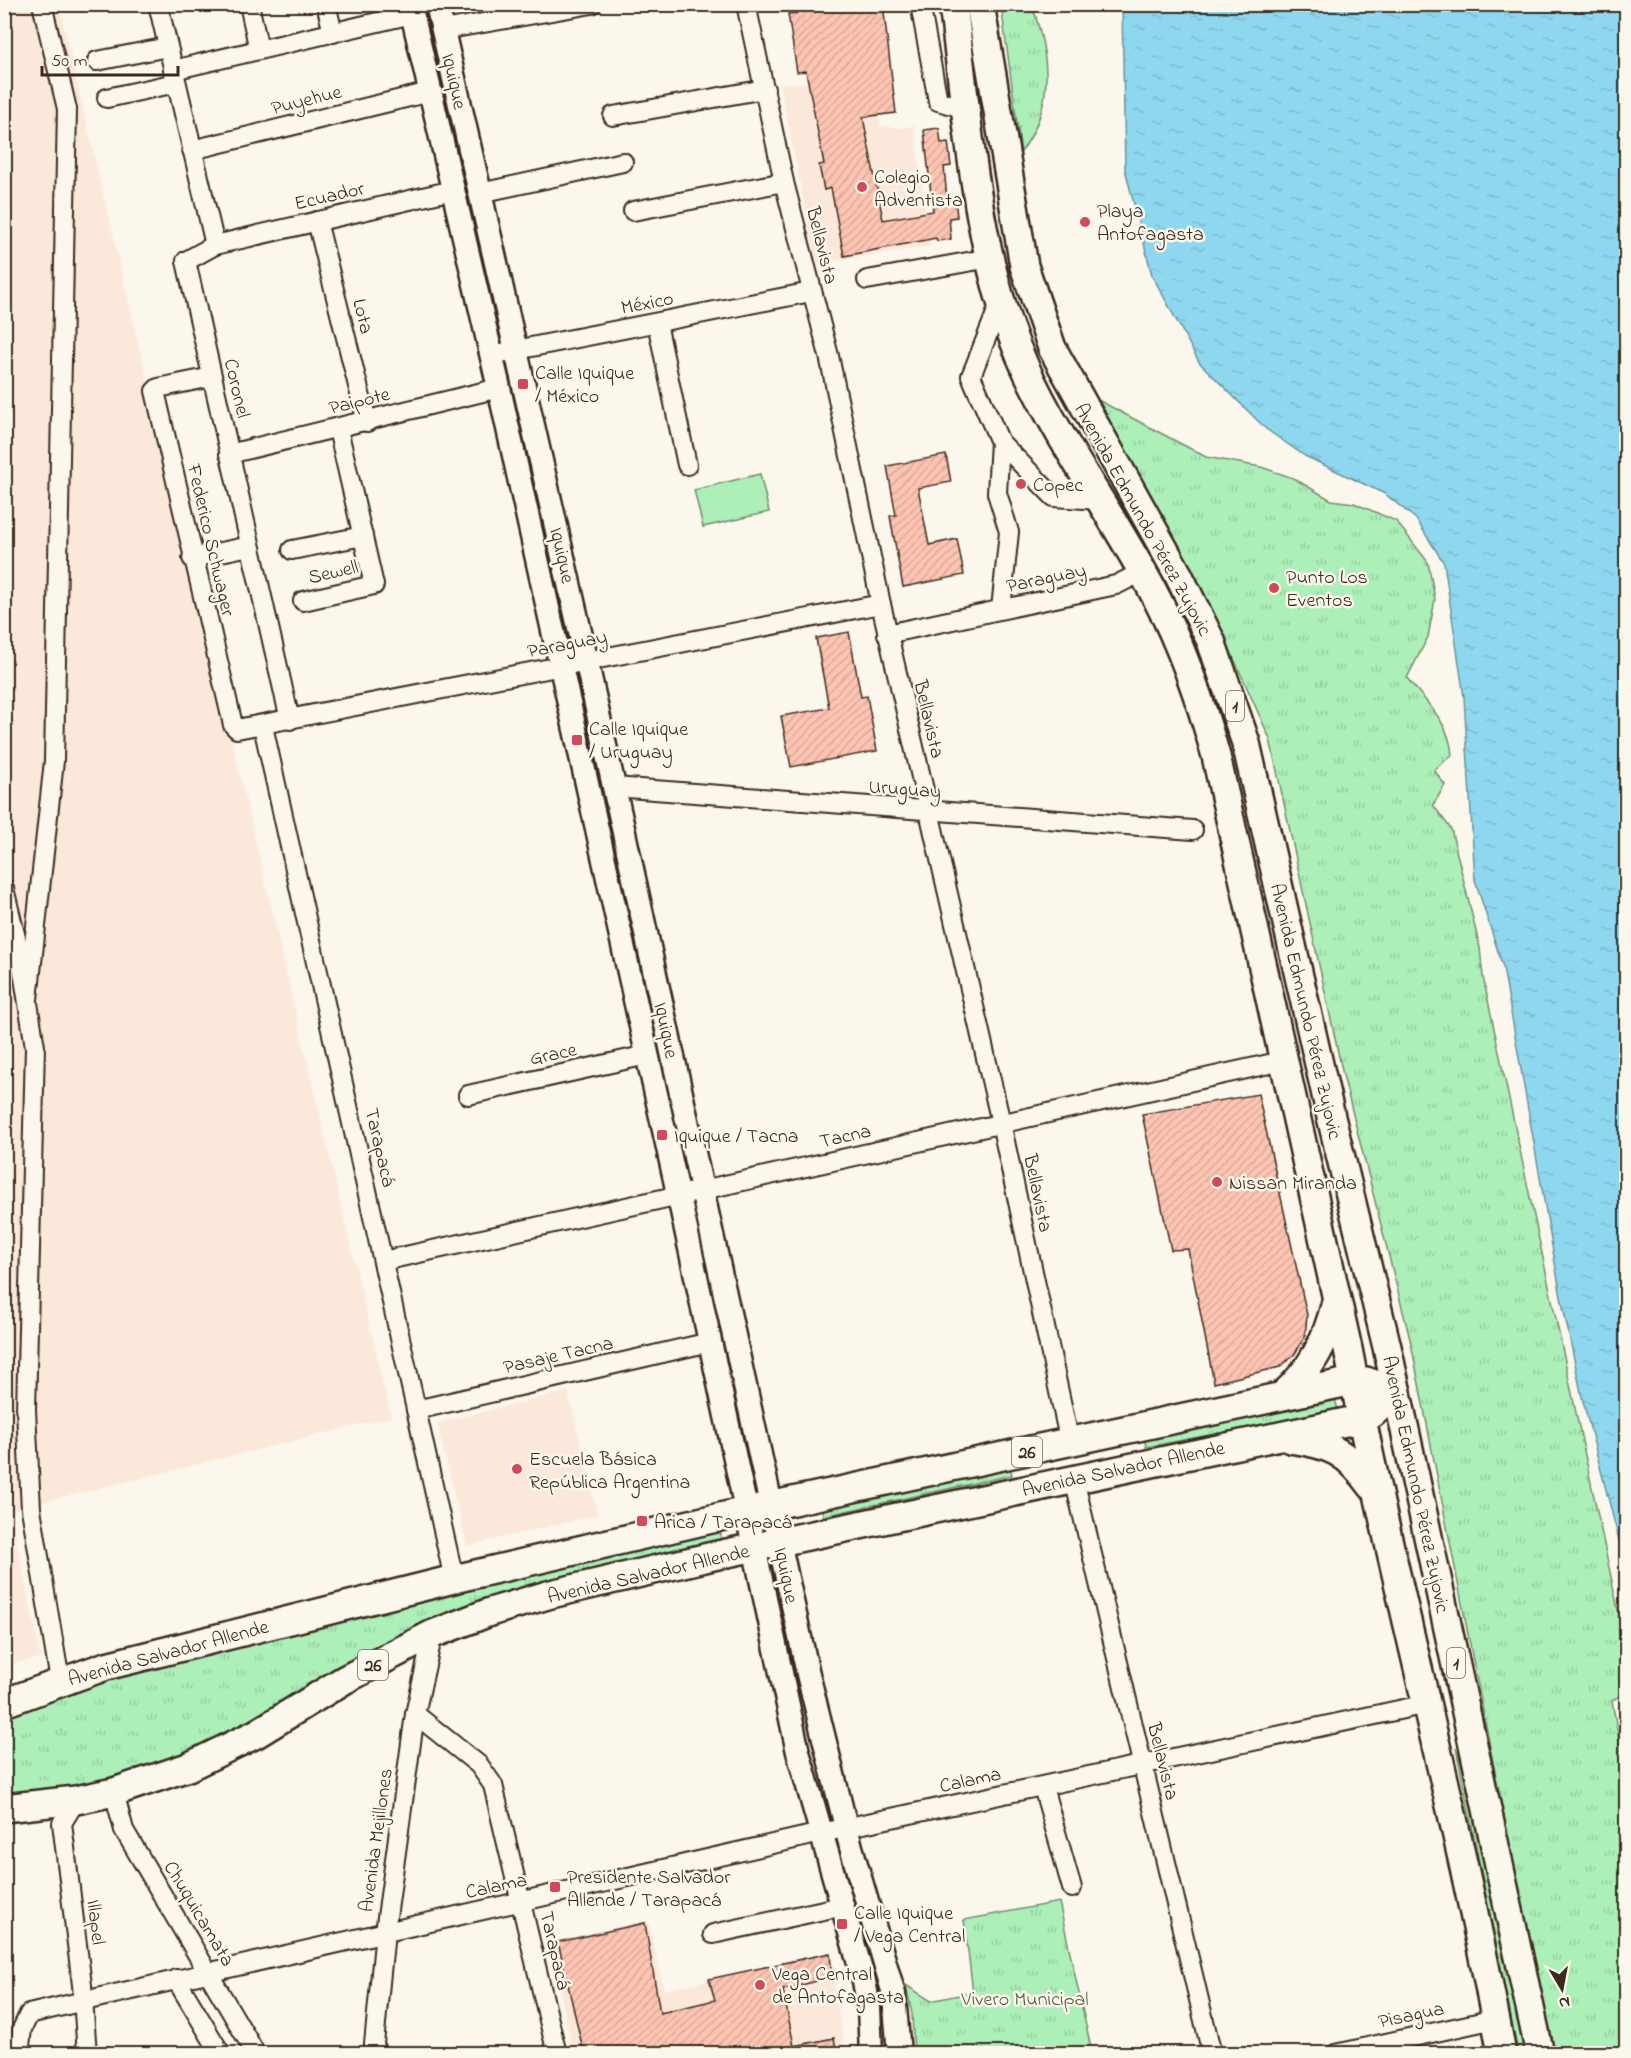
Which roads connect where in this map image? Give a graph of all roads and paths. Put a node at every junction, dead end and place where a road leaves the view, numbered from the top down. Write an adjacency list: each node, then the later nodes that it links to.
1 (42, 4): 63 (street)
2 (158, 4): 14 (street)
3 (249, 4): 15 (street)
4 (326, 4): 13 (street)
5 (437, 4): 12 (main road, Iquique)
6 (592, 4): 12 (street)
7 (746, 4): 18 (street, Bellavista)
8 (920, 4): 21 (street)
9 (952, 4): 21 (highway, Avenida Edmundo Pérez Zujovic / 1)
10 (980, 4): 74 (highway, Avenida Edmundo Pérez Zujovic / 1)
11 (411, 10): 13 (street); 19 (main road, Iquique)
12 (443, 30): 27 (main road, Iquique)
13 (333, 33): 15 (street)
14 (168, 47): 16 (street); 17 (street)
15 (259, 50): 17 (street)
16 (98, 61)
17 (175, 76): 20 (street); 23 (street)
18 (765, 89): 22 (street); 25 (street, Bellavista)
19 (430, 92): 23 (street, Puyehue); 26 (main road, Iquique)
20 (107, 98)
21 (966, 109): 31 (highway, Avenida Edmundo Pérez Zujovic / 1)
22 (613, 117)
23 (192, 150): 30 (street)
24 (623, 162): 27 (street)
25 (784, 182): 28 (street); 33 (street, Bellavista)
26 (453, 190): 29 (street, Ecuador); 37 (main road, Iquique)
27 (480, 193): 36 (main road, Iquique)
28 (633, 211)
29 (318, 221): 30 (street, Ecuador); 40 (street, Lota)
30 (215, 245): 38 (street, Coronel)
31 (990, 258): 32 (street); 34 (highway, Avenida Edmundo Pérez Zujovic / 1)
32 (867, 280)
33 (811, 292): 35 (street, México); 52 (street, Bellavista)
34 (1001, 302): 42 (street); 45 (highway, Avenida Edmundo Pérez Zujovic / 1)
35 (657, 323): 36 (street, México); 44 (street)
36 (516, 350): 37 (street, México); 55 (main road, Iquique)
37 (491, 355): 39 (main road, Iquique)
38 (212, 377): 43 (street, Coronel); 49 (street, Federico Schwager)
39 (499, 388): 40 (street, Paipote); 56 (main road, Iquique)
40 (367, 422): 41 (street, Paipote)
41 (338, 429): 43 (street, Paipote); 46 (street)
42 (1000, 442): 45 (street); 53 (street)
43 (229, 454): 47 (street, Coronel)
44 (687, 465)
45 (1100, 500): 50 (highway, Avenida Edmundo Pérez Zujovic / 1)
46 (363, 536): 48 (street, Sewell); 51 (street, Sewell)
47 (250, 546): 49 (street); 57 (street, Coronel)
48 (292, 550)
49 (192, 558): 58 (street, Federico Schwager)
50 (1142, 572): 53 (street, Paraguay); 65 (highway, Avenida Edmundo Pérez Zujovic / 1)
51 (303, 601)
52 (881, 604): 54 (street, Bellavista); 55 (street, Paraguay)
53 (1001, 609): 54 (street, Paraguay)
54 (887, 634): 60 (street, Bellavista)
55 (586, 662): 56 (street, Paraguay); 59 (main road, Iquique)
56 (561, 667): 57 (street, Paraguay); 64 (main road, Iquique)
57 (290, 720): 58 (street, Paraguay)
58 (263, 726): 70 (street, Tarapacá)
59 (614, 787): 60 (street, Uruguay); 68 (main road, Iquique)
60 (928, 813): 61 (street, Uruguay); 67 (street, Bellavista)
61 (1194, 830)
62 (4, 888): 63 (street)
63 (28, 999): 88 (street)
64 (647, 1055): 66 (street, Grace); 69 (main road, Iquique)
65 (1282, 1061): 67 (street, Tacna); 71 (highway, Avenida Edmundo Pérez Zujovic / 1)
66 (468, 1095)
67 (1001, 1124): 68 (street, Tacna); 79 (street, Bellavista)
68 (702, 1190): 69 (street, Tacna); 82 (main road, Iquique)
69 (679, 1196): 70 (street, Tacna); 72 (main road, Iquique)
70 (383, 1262): 76 (street, Tarapacá)
71 (1336, 1300): 73 (highway, Avenida Edmundo Pérez Zujovic / 1); 75 (highway)
72 (710, 1342): 76 (street, Pasaje Tacna); 83 (main road, Iquique)
73 (1353, 1380): 74 (highway); 75 (highway, Avenida Salvador Allende / 26); 77 (highway, Avenida Edmundo Pérez Zujovic / 1)
74 (1397, 1392): 77 (highway); 119 (highway, Avenida Edmundo Pérez Zujovic / 1)
75 (1282, 1396): 79 (highway, Avenida Salvador Allende / 26)
76 (416, 1410): 86 (street, Tarapacá)
77 (1360, 1419): 78 (highway, Avenida Salvador Allende / 26); 81 (highway, Avenida Edmundo Pérez Zujovic / 1)
78 (1262, 1438): 80 (highway, Avenida Salvador Allende / 26); 81 (highway)
79 (1070, 1443): 82 (highway, Avenida Salvador Allende / 26)
80 (1074, 1479): 84 (highway, Avenida Salvador Allende / 26); 92 (street, Bellavista)
81 (1377, 1494): 90 (highway, Avenida Edmundo Pérez Zujovic / 1)
82 (772, 1506): 83 (highway, Avenida Salvador Allende / 26); 84 (main road, Iquique)
83 (746, 1511): 85 (main road, Iquique); 86 (highway, Avenida Salvador Allende / 26)
84 (780, 1542): 85 (highway, Avenida Salvador Allende / 26); 97 (main road, Iquique)
85 (754, 1548): 87 (highway, Avenida Salvador Allende / 26); 98 (main road, Iquique)
86 (454, 1579): 88 (highway, Avenida Salvador Allende / 26)
87 (433, 1634): 91 (street, Avenida Mejillones); 94 (highway, Avenida Salvador Allende / 26)
88 (60, 1681): 89 (highway, Avenida Salvador Allende / 26)
89 (4, 1703)
90 (1426, 1704): 92 (street, Calama); 107 (highway, Avenida Edmundo Pérez Zujovic / 1)
91 (416, 1714): 100 (street, Tarapacá); 102 (street, Avenida Mejillones)
92 (1142, 1765): 93 (street, Calama); 116 (street, Bellavista)
93 (1043, 1786): 97 (street, Calama); 99 (street)
94 (114, 1792): 95 (highway, Avenida Salvador Allende / 26); 104 (street, Chuquicamata)
95 (76, 1800): 96 (highway, Avenida Salvador Allende / 26); 106 (street, Illapel)
96 (4, 1808)
97 (847, 1828): 98 (street, Calama); 115 (main road, Iquique)
98 (821, 1833): 100 (street, Calama); 101 (main road, Iquique)
99 (1072, 1888)
100 (522, 1902): 102 (street, Calama); 113 (street, Tarapacá)
101 (842, 1906): 103 (street); 114 (main road, Iquique)
102 (385, 1932): 104 (street, Calama); 112 (street, Avenida Mejillones)
103 (713, 1934)
104 (209, 1971): 105 (street, Calama); 111 (street, Chuquicamata)
105 (176, 1979): 106 (street, Calama); 110 (street)
106 (84, 2001): 108 (street, Calama); 109 (street, Illapel)
107 (1495, 2019): 117 (street, Pisagua); 118 (highway, Avenida Edmundo Pérez Zujovic / 1)
108 (19, 2054)
109 (87, 2054)
110 (222, 2054)
111 (256, 2054)
112 (373, 2054)
113 (556, 2054)
114 (871, 2054)
115 (899, 2054)
116 (1212, 2054)
117 (1336, 2054)
118 (1502, 2054)
119 (1540, 2054)

